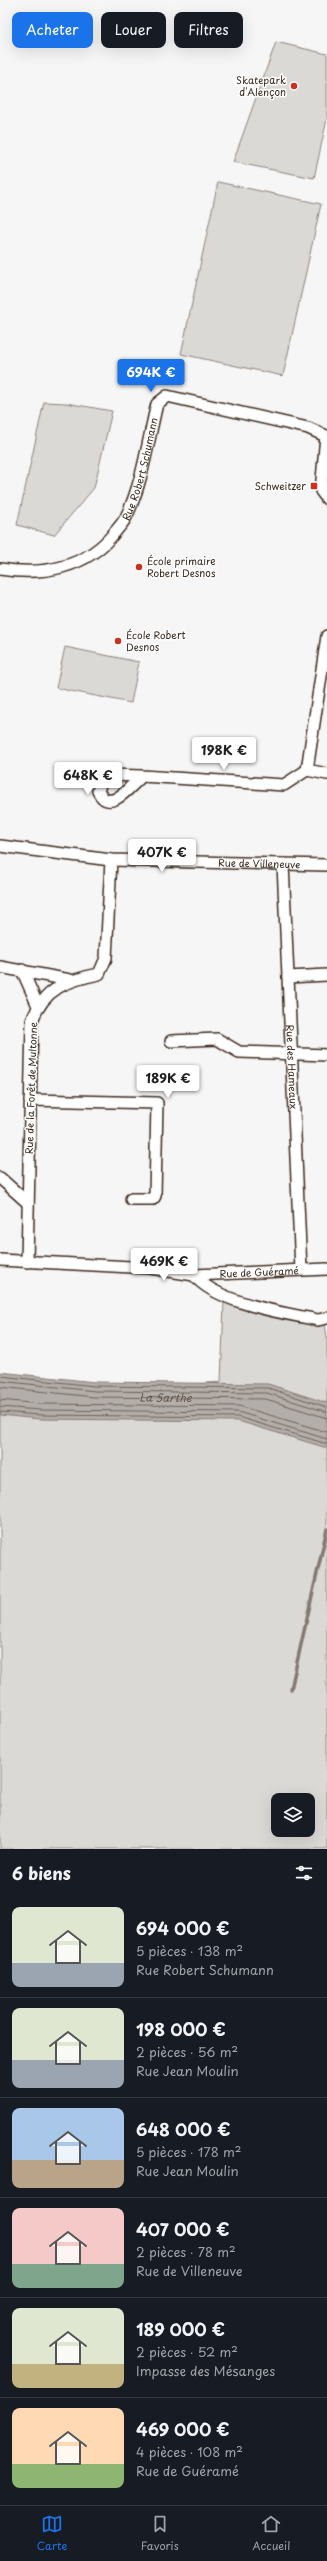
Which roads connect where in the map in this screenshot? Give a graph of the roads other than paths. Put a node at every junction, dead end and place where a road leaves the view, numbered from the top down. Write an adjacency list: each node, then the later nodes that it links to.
1 (326, 436): 2 (street); 3 (street, Rue Robert Schumann)
2 (327, 499)
3 (0, 568)
4 (327, 636): 5 (street)
5 (308, 770): 6 (street); 7 (street)
6 (327, 774)
7 (142, 776)
8 (0, 846): 9 (street, Rue de Villeneuve)
9 (111, 860): 10 (street, Rue de Villeneuve); 16 (street, Rue de la Forêt de Multonne)
10 (283, 864): 11 (street, Rue de Villeneuve); 15 (street, Rue des Hameaux)
11 (327, 865)
12 (0, 967): 13 (street)
13 (22, 970): 16 (street); 17 (street)
14 (327, 975): 15 (street)
15 (288, 977): 19 (street, Rue des Hameaux)
16 (70, 980): 17 (street, Rue de la Forêt de Multonne)
17 (38, 1006): 21 (street, Rue de la Forêt de Multonne)
18 (171, 1041): 19 (street)
19 (292, 1054): 20 (street); 28 (street, Rue des Hameaux)
20 (327, 1055)
21 (30, 1100): 23 (street); 24 (street, Rue de la Forêt de Multonne)
22 (0, 1178): 24 (street)
23 (131, 1199)
24 (28, 1203): 26 (street, Rue de la Forêt de Multonne)
25 (0, 1260): 26 (street, Rue de Guéramé)
26 (27, 1262): 29 (street, Rue de Guéramé)
27 (327, 1268): 28 (street, Rue de Guéramé)
28 (301, 1270): 29 (street, Rue de Guéramé)
29 (194, 1275): 30 (street)
30 (327, 1318)

